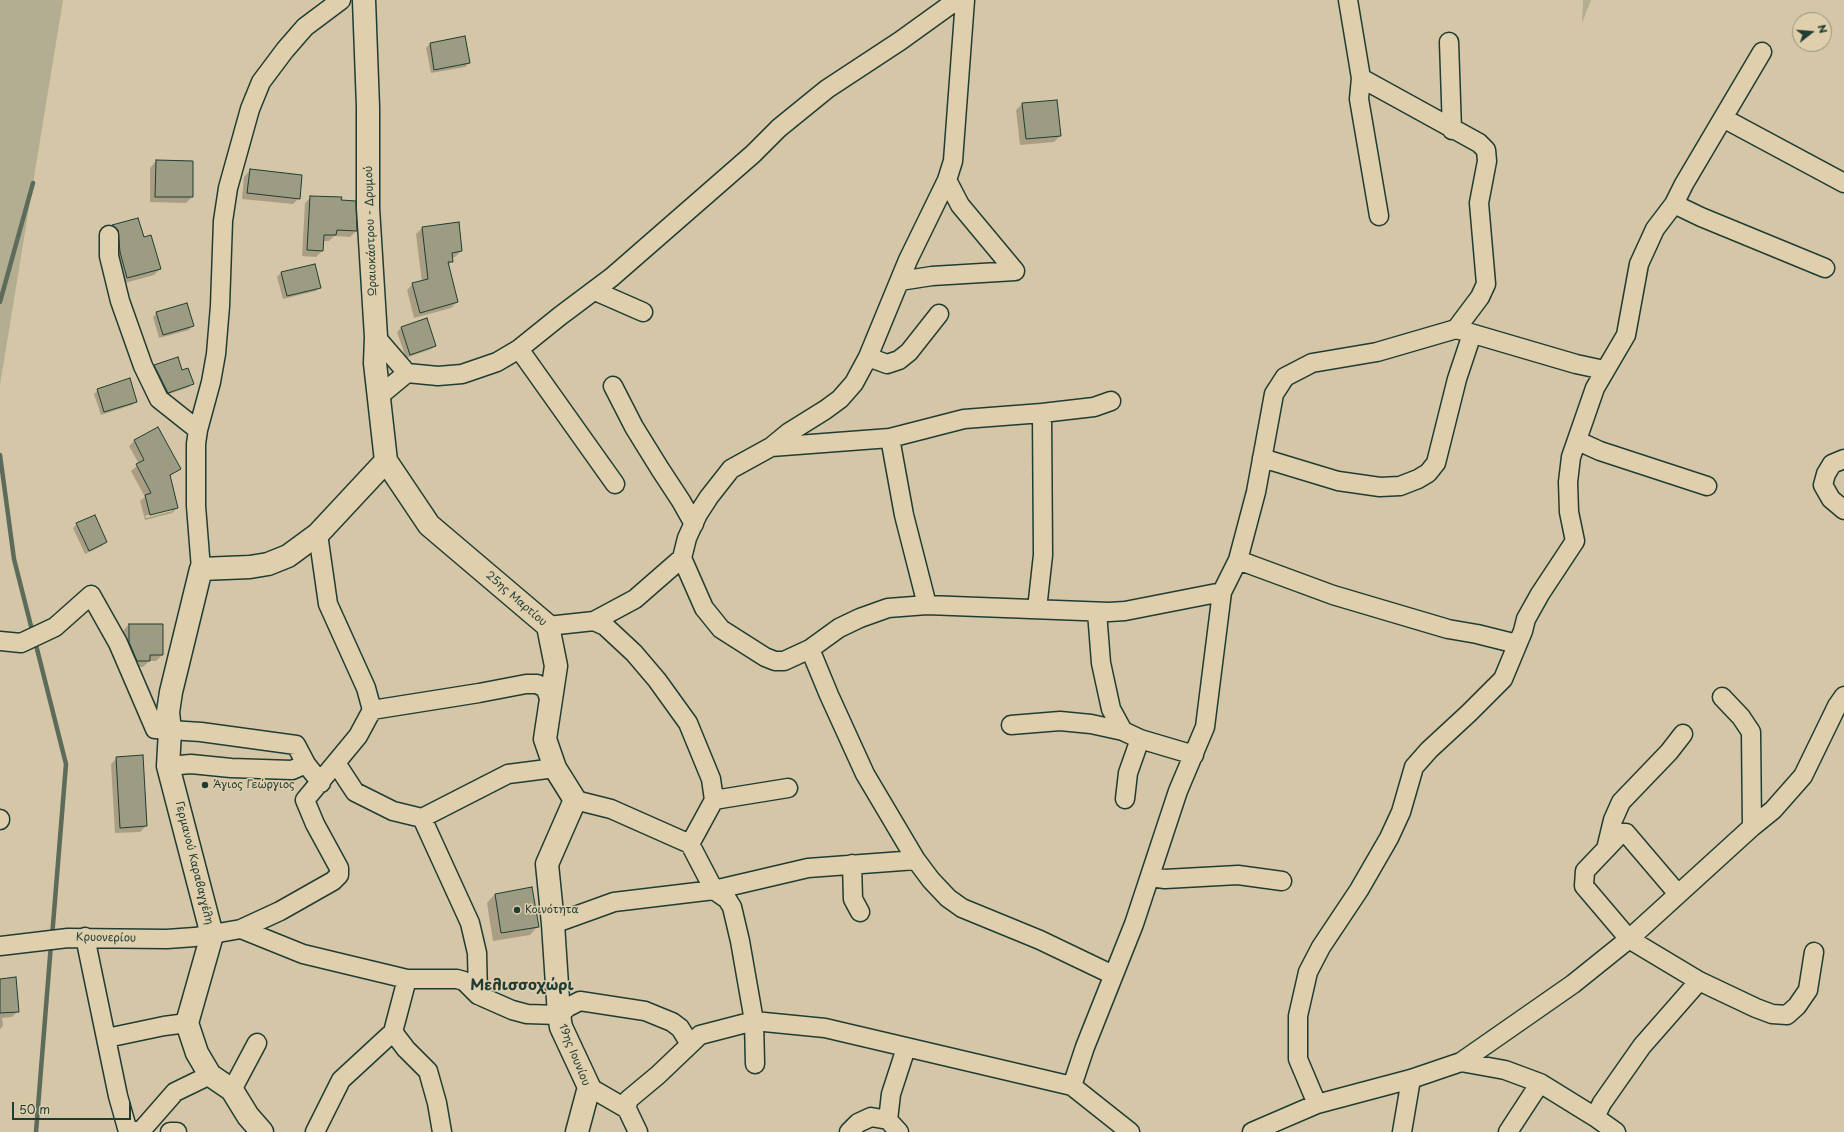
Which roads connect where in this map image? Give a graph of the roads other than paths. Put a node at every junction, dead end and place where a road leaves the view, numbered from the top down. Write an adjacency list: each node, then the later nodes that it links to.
1 (341, 0): 31 (street)
2 (364, 0): 22 (main road, Ωραιοκάστρου - Δρυμού)
3 (957, 0): 18 (street)
4 (965, 0): 11 (street)
5 (1348, 0): 8 (street)
6 (1449, 42): 10 (street)
7 (1762, 52): 9 (street)
8 (1361, 78): 10 (street); 14 (street)
9 (1723, 118): 12 (street); 13 (street)
10 (1452, 130): 21 (street)
11 (947, 180): 17 (street); 17 (street)
12 (1844, 183)
13 (1674, 204): 16 (street); 25 (street)
14 (1379, 216)
15 (109, 235): 31 (street)
16 (1825, 268)
17 (900, 281): 24 (street)
18 (595, 291): 19 (street); 23 (street)
19 (643, 312)
20 (939, 314): 24 (street)
21 (1464, 331): 25 (street); 35 (street); 35 (street)
22 (376, 337): 26 (street); 28 (main road, Ωραιοκάστρου - Δρυμού)
23 (519, 349): 26 (street); 38 (street)
24 (868, 357): 34 (street)
25 (1604, 370): 33 (street)
26 (407, 373): 28 (street)
27 (613, 386): 41 (street)
28 (378, 398): 37 (main road, Ωραιοκάστρου - Δρυμού)
29 (1111, 401): 30 (street)
30 (1042, 413): 32 (street); 48 (street)
31 (198, 430): 45 (street)
32 (890, 438): 34 (street); 47 (street)
33 (1578, 441): 39 (street); 53 (street)
34 (771, 447): 41 (street)
35 (1262, 458): 44 (street)
36 (1844, 459): 40 (street)
37 (386, 461): 42 (main road); 51 (main road, 25ης Μαρτίου)
38 (616, 484)
39 (1707, 486)
40 (1844, 510)
41 (694, 524): 43 (street)
42 (318, 534): 45 (main road); 58 (street)
43 (682, 558): 50 (street); 54 (street)
44 (1238, 560): 46 (street); 53 (street)
45 (201, 569): 60 (main road, Γερμανού Καραβαγγέλη)
46 (1222, 592): 49 (street); 64 (street)
47 (927, 605): 48 (street); 54 (street)
48 (1037, 609): 49 (street)
49 (1098, 612): 61 (street)
50 (594, 621): 51 (street); 73 (street)
51 (548, 626): 57 (main road, 25ης Μαρτίου)
52 (0, 641): 60 (street)
53 (1517, 644): 112 (street)
54 (810, 649): 78 (street)
55 (1844, 696): 75 (street)
56 (1722, 697): 75 (street)
57 (550, 700): 58 (street); 68 (main road, 25ης Μαρτίου)
58 (372, 710): 65 (street)
59 (1011, 725): 61 (street)
60 (170, 731): 66 (street); 67 (main road, Γερμανού Καραβαγγέλη)
61 (1123, 731): 63 (street)
62 (1683, 734): 77 (street)
63 (1140, 739): 64 (street); 71 (street)
64 (1194, 755): 80 (street)
65 (336, 763): 69 (street); 74 (street)
66 (306, 764): 67 (street); 69 (street)
67 (168, 766): 87 (main road, Γερμανού Καραβαγγέλη)
68 (555, 768): 72 (main road, 25ης Μαρτίου); 74 (street)
69 (321, 783): 86 (street, Κρυονερίου)
70 (788, 788): 73 (street)
71 (1124, 799)
72 (575, 800): 76 (street); 85 (main road)
73 (714, 800): 76 (street)
74 (422, 818): 95 (street)
75 (1752, 827): 83 (street)
76 (690, 844): 82 (street)
77 (1606, 849): 83 (street); 89 (street)
78 (916, 860): 79 (street); 92 (street)
79 (852, 864): 82 (street); 84 (street)
80 (1150, 877): 81 (street); 92 (street)
81 (1282, 881)
82 (714, 890): 85 (street); 97 (street)
83 (1678, 894): 89 (street)
84 (860, 912)
85 (554, 924): 96 (main road, 19ης Ιουνίου)
86 (241, 929): 87 (street, Κρυονερίου); 93 (street)
87 (212, 935): 88 (street, Κρυονερίου); 98 (main road, Γερμανού Καραβαγγέλη)
88 (76, 937): 90 (street, Κρυονερίου); 100 (street)
89 (1629, 939): 94 (street); 104 (street)
90 (0, 946)
91 (1814, 952): 94 (street)
92 (1113, 974): 109 (street)
93 (407, 979): 95 (street); 99 (street)
94 (1699, 981): 114 (street)
95 (478, 995): 96 (street)
96 (559, 1015): 102 (street); 110 (main road, 19ης Ιουνίου)
97 (754, 1021): 102 (street); 103 (street); 105 (street)
98 (187, 1023): 100 (street); 106 (main road)
99 (393, 1032): 120 (street); 121 (street)
100 (107, 1038): 117 (street)
101 (258, 1043): 111 (street)
102 (690, 1044): 113 (street)
103 (906, 1048): 109 (street); 115 (street)
104 (1461, 1062): 107 (street); 108 (street)
105 (755, 1064)
106 (210, 1075): 111 (main road); 117 (street)
107 (1412, 1079): 112 (street); 127 (street)
108 (1540, 1083): 114 (street); 128 (street)
109 (1072, 1086): 125 (street)
110 (589, 1087): 113 (street); 122 (main road, 19ης Ιουνίου)
111 (232, 1090): 116 (main road)
112 (1317, 1104): 126 (street)
113 (627, 1109): 123 (street)
114 (1595, 1117): 129 (street)
115 (894, 1126): 124 (street)
116 (253, 1129)
117 (138, 1132)
118 (170, 1132): 119 (street)
119 (177, 1132)
120 (315, 1132)
121 (442, 1132)
122 (577, 1132)
123 (638, 1132)
124 (849, 1132)
125 (1130, 1132)
126 (1252, 1132)
127 (1402, 1132)
128 (1508, 1132)
129 (1616, 1132)

